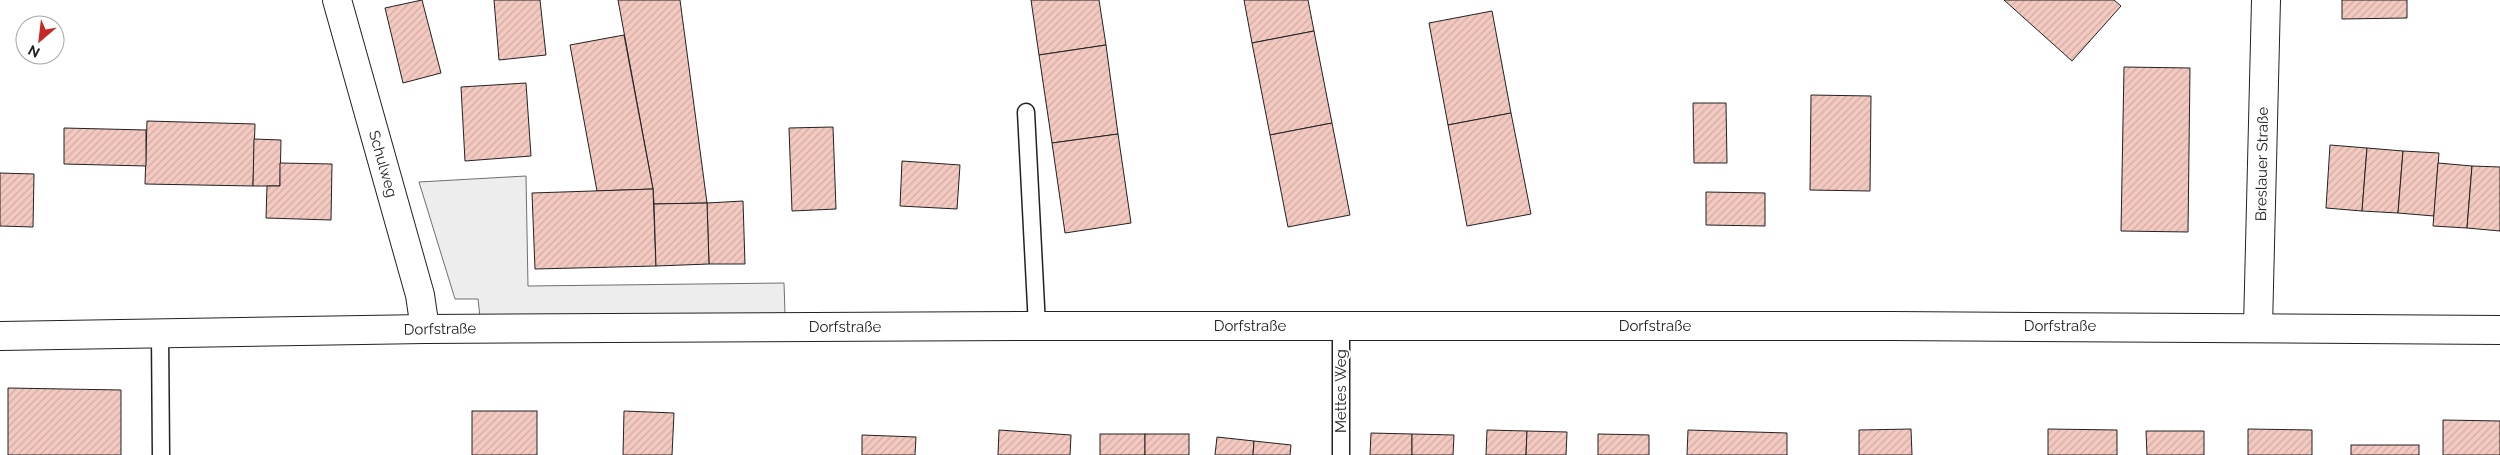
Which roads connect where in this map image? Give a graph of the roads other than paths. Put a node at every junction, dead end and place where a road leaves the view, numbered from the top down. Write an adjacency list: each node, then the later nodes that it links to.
1 (337, 0): 7 (street, Schulweg)
2 (2266, 0): 6 (street, Breslauer Straße)
3 (1026, 112): 4 (lane)
4 (1036, 326): 5 (street, Dorfstraße); 7 (street, Dorfstraße)
5 (1341, 326): 6 (street, Dorfstraße); 12 (lane, Mettes Weg)
6 (2258, 327): 8 (street, Dorfstraße)
7 (425, 329): 9 (street, Dorfstraße)
8 (2500, 330)
9 (160, 334): 10 (street, Dorfstraße); 11 (lane)
10 (0, 336)
11 (161, 455)
12 (1341, 455)

